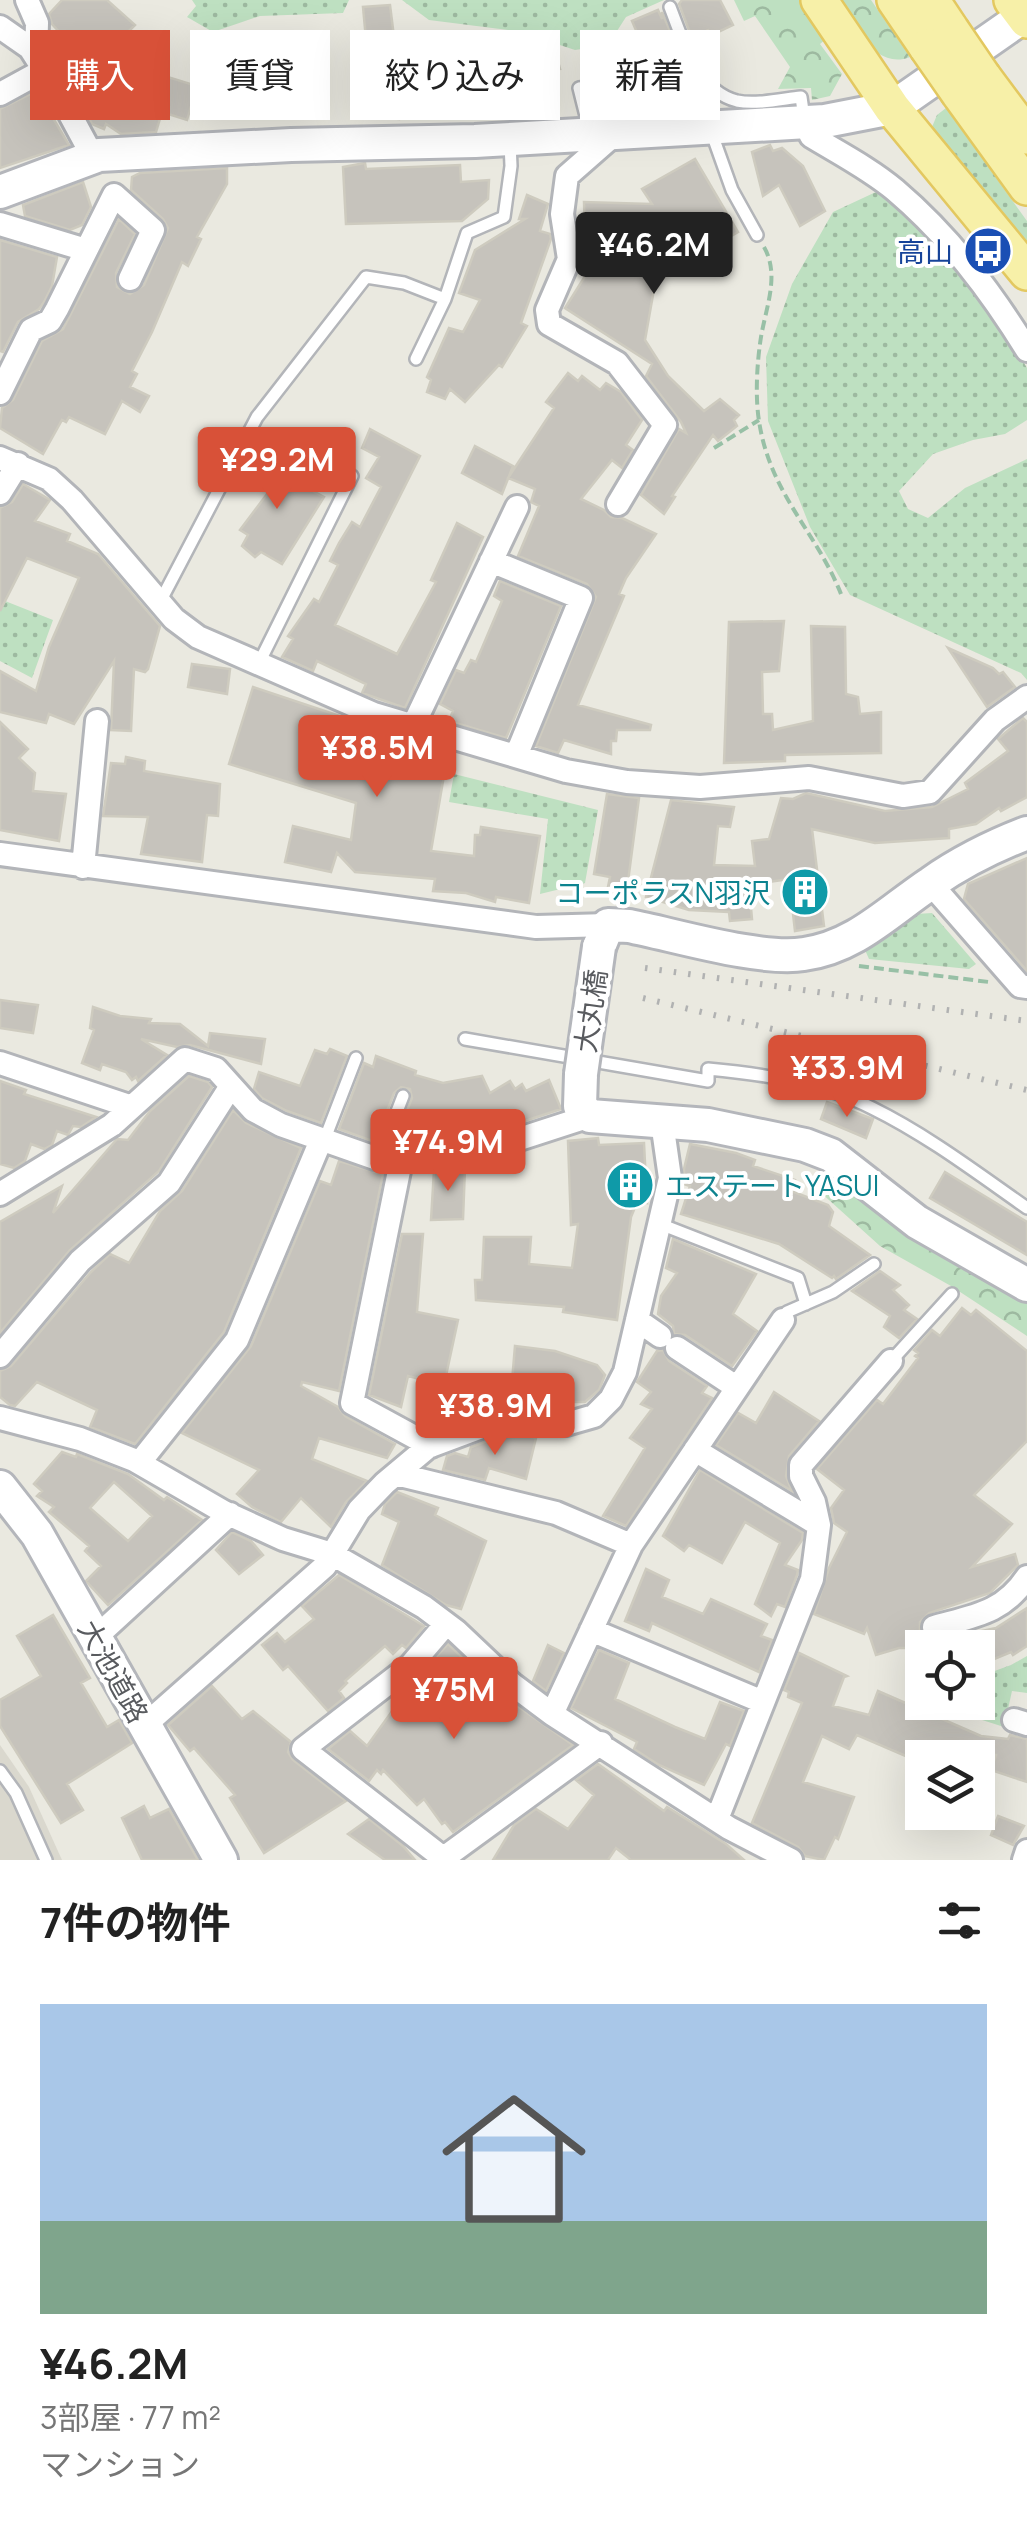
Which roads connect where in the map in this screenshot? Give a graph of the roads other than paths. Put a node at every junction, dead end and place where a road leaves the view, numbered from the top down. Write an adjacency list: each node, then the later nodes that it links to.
1 (27, 0): 8 (street)
2 (819, 0): 16 (main road)
3 (896, 0): 10 (main road)
4 (931, 0): 10 (main road)
5 (670, 7): 9 (lane)
6 (1023, 13): 16 (street)
7 (0, 26): 11 (street)
8 (38, 30)
9 (679, 30)
10 (939, 38): 13 (main road, bridge)
11 (30, 48)
12 (30, 72): 15 (street)
13 (971, 85): 22 (main road); 25 (main road)
14 (720, 93): 19 (lane)
15 (0, 94)
16 (892, 108): 19 (street); 30 (main road)
17 (72, 120): 24 (street)
18 (597, 120): 21 (lane)
19 (805, 122): 20 (street); 33 (street)
20 (710, 126): 21 (street); 28 (lane)
21 (604, 132): 23 (street); 39 (street)
22 (1027, 136)
23 (510, 138): 24 (street); 32 (lane)
24 (93, 157): 26 (street)
25 (1027, 188)
26 (0, 192)
27 (0, 224): 29 (street)
28 (757, 234)
29 (86, 250): 31 (street); 35 (street)
30 (1027, 272)
31 (130, 280)
32 (445, 299): 34 (lane); 42 (lane)
33 (1027, 350)
34 (416, 359)
35 (0, 393)
36 (9, 461): 38 (street); 42 (street)
37 (352, 476): 43 (lane)
38 (0, 493)
39 (618, 504)
40 (516, 507): 41 (street)
41 (491, 561): 46 (street); 47 (street)
42 (160, 602): 43 (street)
43 (258, 665): 46 (street)
44 (1027, 698): 47 (street)
45 (97, 721): 50 (street)
46 (414, 726): 47 (street)
47 (516, 756)
48 (1027, 833): 51 (street)
49 (0, 854): 50 (street)
50 (82, 867): 52 (street)
51 (930, 884): 52 (street); 53 (street)
52 (604, 936): 60 (street, 大丸橋, bridge)
53 (1023, 987)
54 (464, 1039): 65 (lane)
55 (356, 1058): 62 (lane)
56 (0, 1063): 59 (street)
57 (232, 1086): 59 (street); 62 (street); 73 (street)
58 (403, 1096): 63 (lane)
59 (132, 1106): 64 (street)
60 (590, 1116): 61 (street); 63 (street)
61 (662, 1122): 66 (street); 68 (street)
62 (322, 1141): 63 (street); 79 (street)
63 (390, 1160): 77 (street)
64 (0, 1194)
65 (1027, 1208)
66 (660, 1224): 70 (lane); 71 (street)
67 (874, 1264): 70 (lane)
68 (1027, 1285)
69 (952, 1294): 74 (lane)
70 (806, 1304): 72 (lane)
71 (638, 1320): 75 (street); 77 (street)
72 (783, 1320): 75 (street)
73 (0, 1356)
74 (891, 1360): 83 (street)
75 (736, 1387): 78 (street)
76 (0, 1418): 79 (street)
77 (431, 1446): 80 (street)
78 (694, 1450): 83 (street); 84 (street)
79 (140, 1462): 82 (street)
80 (396, 1474): 84 (street); 85 (street)
81 (0, 1487): 90 (street, 大池道路)
82 (230, 1514): 85 (street); 90 (street)
83 (819, 1525): 91 (street)
84 (631, 1545): 89 (street)
85 (332, 1554): 87 (street); 93 (street)
86 (1027, 1577): 88 (street)
87 (446, 1624): 92 (street); 99 (street)
88 (934, 1627)
89 (591, 1630): 91 (street); 92 (street)
90 (95, 1638): 93 (street, 大池道路)
91 (763, 1702): 96 (street)
92 (552, 1714): 94 (street)
93 (144, 1725): 101 (street, 大池道路)
94 (601, 1743): 96 (street); 99 (street)
95 (0, 1771): 100 (lane)
96 (717, 1820): 98 (street)
97 (1027, 1852): 102 (street)
98 (775, 1857)
99 (442, 1859)
100 (46, 1860)
101 (221, 1860)
102 (1024, 1860)

